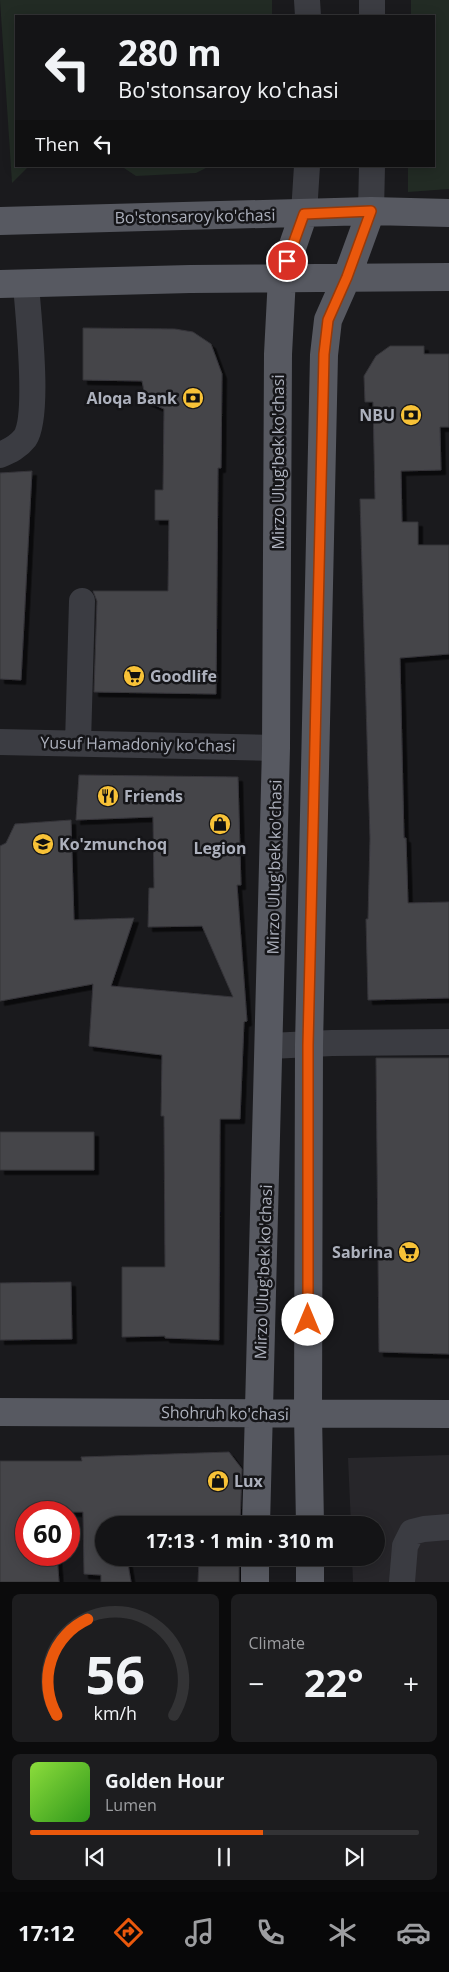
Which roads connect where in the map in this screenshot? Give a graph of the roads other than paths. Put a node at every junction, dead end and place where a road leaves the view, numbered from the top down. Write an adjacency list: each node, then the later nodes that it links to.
1 (307, 0): 3 (street)
2 (372, 0): 4 (street)
3 (308, 15)
4 (372, 15)
5 (307, 167): 9 (street)
6 (372, 167): 7 (street)
7 (371, 211): 8 (main road, Bo'stonsaroy ko'chasi); 9 (main road, Bo'stonsaroy ko'chasi); 12 (main road)
8 (449, 213)
9 (304, 214): 10 (main road, Bo'stonsaroy ko'chasi); 11 (main road, Mirzo Ulug'bek ko'chasi)
10 (0, 222)
11 (282, 277): 12 (main road); 14 (main road); 19 (main road, Mirzo Ulug'bek ko'chasi)
12 (347, 277): 13 (main road); 21 (main road)
13 (449, 277)
14 (13, 284): 15 (street)
15 (0, 455)
16 (82, 601): 18 (street)
17 (0, 742): 18 (street, Yusuf Hamadoniy ko'chasi)
18 (78, 744): 19 (street, Yusuf Hamadoniy ko'chasi)
19 (276, 748): 22 (main road, Mirzo Ulug'bek ko'chasi)
20 (449, 1042): 21 (street)
21 (308, 1045): 22 (street); 25 (main road)
22 (270, 1046): 24 (main road, Mirzo Ulug'bek ko'chasi)
23 (0, 1412): 24 (main road, Shohruh ko'chasi)
24 (259, 1413): 25 (main road, Shohruh ko'chasi); 27 (main road, Mirzo Ulug'bek ko'chasi)
25 (308, 1414): 26 (main road, Shohruh ko'chasi); 28 (main road)
26 (449, 1414)
27 (256, 1516)
28 (310, 1516)
29 (449, 1527): 34 (street)
30 (255, 1566): 32 (main road)
31 (310, 1566): 33 (main road)
32 (255, 1582)
33 (310, 1582)
34 (402, 1582)

